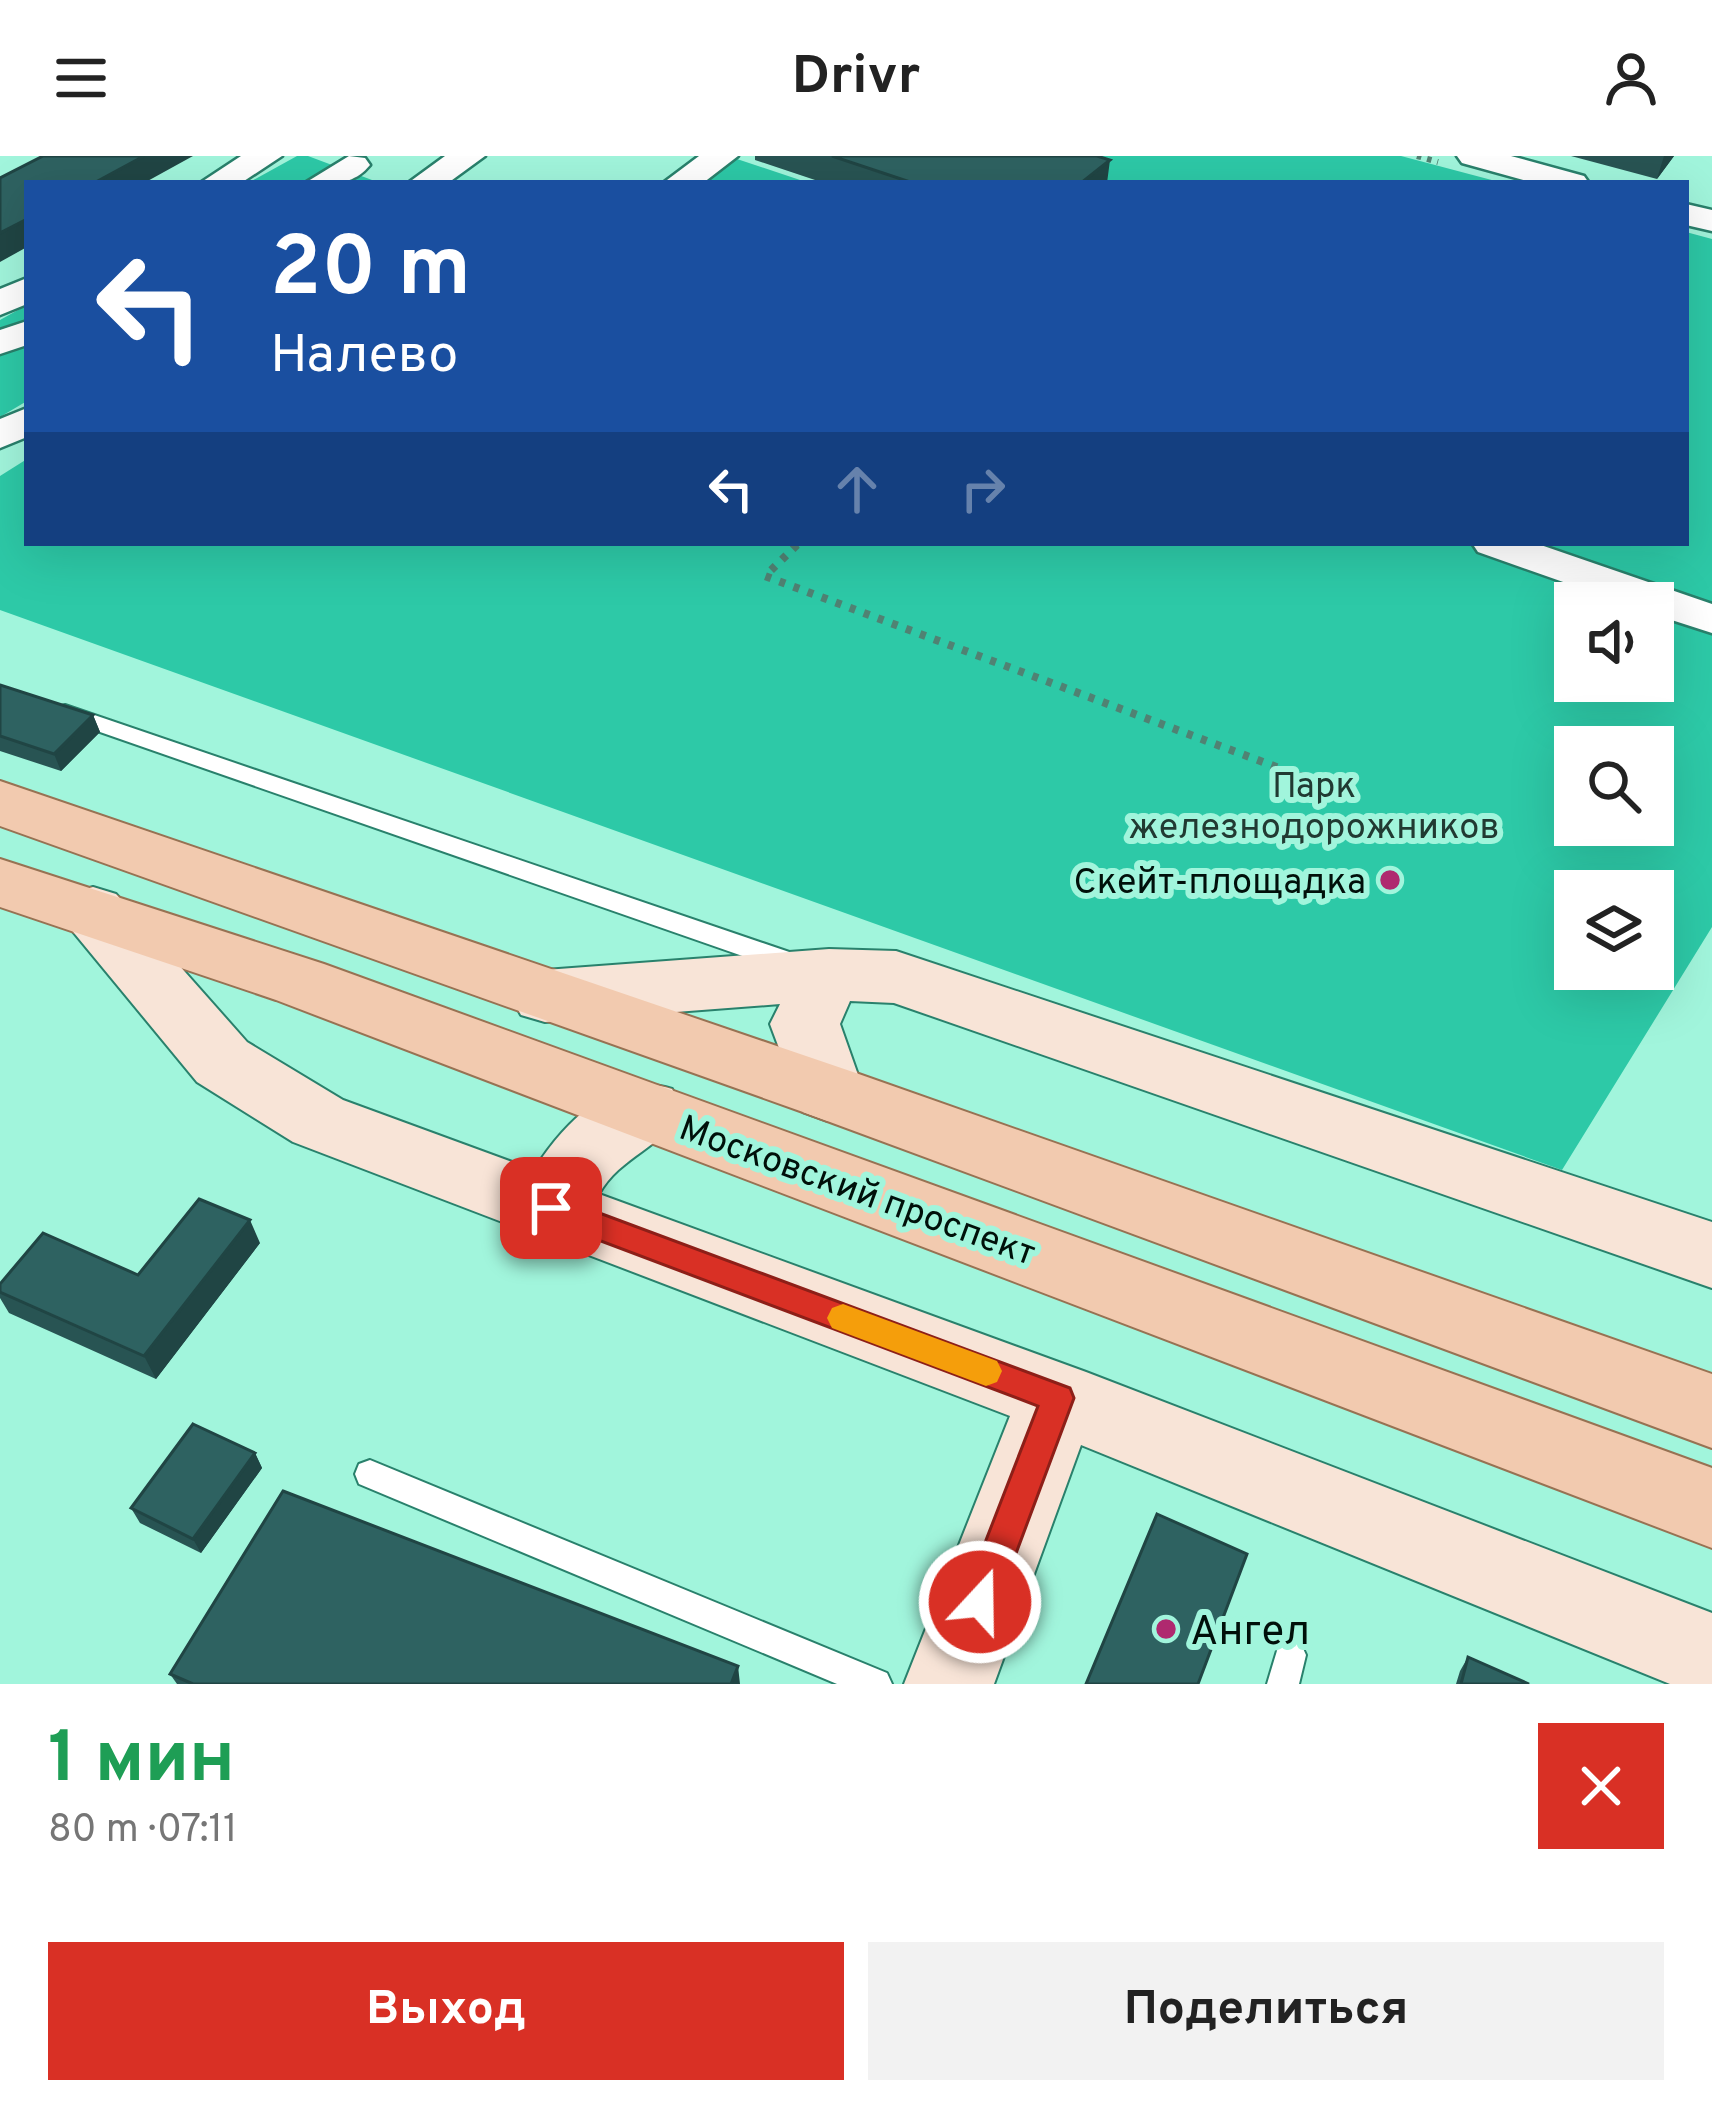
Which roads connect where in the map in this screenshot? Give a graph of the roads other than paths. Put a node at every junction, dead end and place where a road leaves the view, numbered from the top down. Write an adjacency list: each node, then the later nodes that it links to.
1 (265, 156): 6 (street)
2 (468, 156): 8 (street)
3 (722, 156): 9 (street)
4 (1474, 156): 10 (street)
5 (353, 165): 7 (street)
6 (222, 180)
7 (327, 180)
8 (430, 180)
9 (685, 180)
10 (1561, 180)
11 (1502, 546): 12 (street)
12 (1712, 619)
13 (44, 706): 17 (lane)
14 (0, 803): 18 (main road)
15 (2, 888): 16 (main road, Московский проспект)
16 (94, 911): 20 (main road, Московский проспект); 21 (street)
17 (829, 975): 18 (street); 19 (street); 22 (street)
18 (544, 996): 19 (main road)
19 (860, 1103): 24 (main road)
20 (647, 1110): 21 (street); 26 (main road, Московский проспект)
21 (551, 1208): 23 (street)
22 (1712, 1256)
23 (1058, 1398): 27 (street); 29 (street)
24 (1712, 1411)
25 (370, 1474): 28 (lane)
26 (1712, 1508)
27 (1712, 1657)
28 (876, 1684)
29 (950, 1684)

